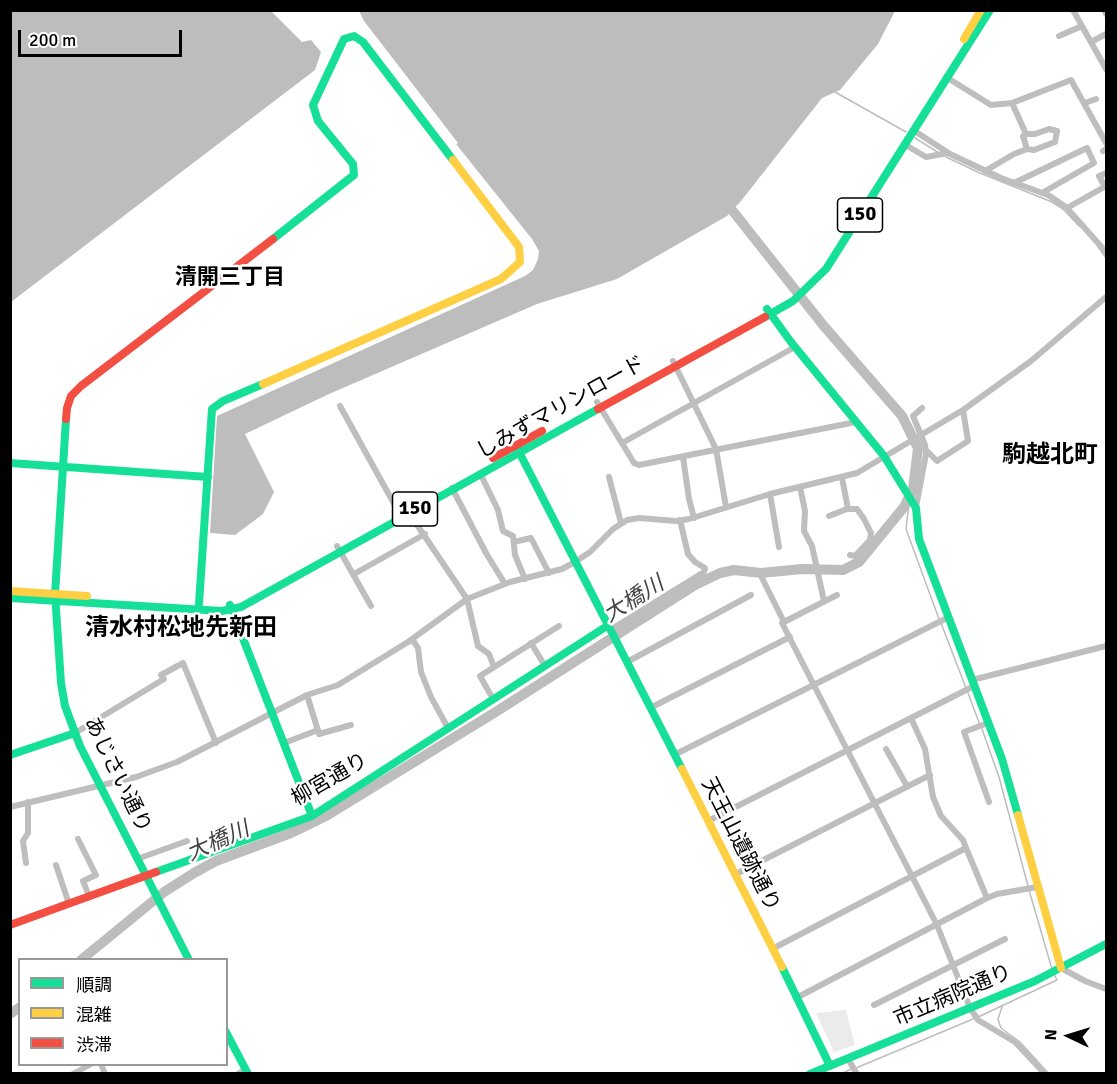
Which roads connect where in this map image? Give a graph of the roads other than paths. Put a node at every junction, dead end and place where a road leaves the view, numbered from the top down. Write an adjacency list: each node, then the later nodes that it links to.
1 (981, 10): 10 (main road, しみずマリンロード / 150)
2 (990, 10): 10 (main road, しみずマリンロード / 150)
3 (1084, 10): 4 (street)
4 (1075, 13): 5 (street)
5 (1082, 26): 7 (street); 8 (street)
6 (1107, 34): 8 (street)
7 (1059, 36)
8 (1091, 42): 9 (street)
9 (1107, 69)
10 (945, 77): 12 (street); 15 (main road, しみずマリンロード / 150)
11 (1096, 99): 13 (street)
12 (1012, 102): 13 (street); 14 (street)
13 (1085, 104): 16 (street)
14 (1026, 134): 17 (street); 17 (street)
15 (908, 136): 18 (street); 18 (street); 28 (main road, しみずマリンロード / 150)
16 (1107, 142)
17 (1027, 148): 19 (street)
18 (946, 152): 19 (street)
19 (985, 171): 21 (street)
20 (1107, 173): 22 (street)
21 (1014, 183): 23 (street); 23 (street)
22 (1106, 187): 24 (street)
23 (1042, 193): 24 (street)
24 (1067, 208): 25 (street)
25 (1107, 252)
26 (1104, 298): 27 (street); 35 (street)
27 (1107, 306)
28 (768, 312): 29 (main road); 30 (main road, しみずマリンロード / 150)
29 (795, 347): 31 (street); 36 (main road)
30 (674, 364): 31 (street); 32 (main road, しみずマリンロード / 150)
31 (694, 404): 38 (street); 40 (street)
32 (598, 405): 38 (street); 39 (main road, しみずマリンロード / 150)
33 (340, 406): 56 (street)
34 (922, 408): 37 (street)
35 (963, 410): 37 (street); 41 (street)
36 (856, 422): 40 (street); 43 (main road)
37 (920, 435): 41 (street); 43 (street)
38 (622, 443): 42 (street)
39 (517, 448): 46 (main road, しみずマリンロード / 150); 56 (main road, しみずマリンロード / 150); 67 (main road)
40 (716, 449): 42 (street); 54 (street)
41 (925, 450): 53 (street)
42 (683, 456): 59 (street)
43 (884, 456): 49 (street); 53 (main road)
44 (10, 463): 45 (main road)
45 (63, 467): 47 (main road); 47 (main road, あじさい通り); 77 (main road, あじさい通り)
46 (480, 473): 51 (main road, しみずマリンロード / 150); 63 (street)
47 (207, 477): 80 (main road)
48 (609, 477): 61 (street)
49 (842, 478): 50 (street); 55 (street)
50 (800, 487): 52 (street); 79 (street)
51 (452, 488): 57 (main road, しみずマリンロード / 150); 72 (street)
52 (770, 494): 54 (street); 64 (street)
53 (915, 505): 83 (main road)
54 (726, 507): 59 (street)
55 (848, 509): 58 (street); 66 (street)
56 (398, 511): 65 (main road, しみずマリンロード / 150)
57 (409, 512): 62 (street); 65 (main road, しみずマリンロード / 150)
58 (829, 516)
59 (694, 518): 60 (street)
60 (680, 520): 61 (street); 86 (street)
61 (621, 523): 67 (street)
62 (425, 534): 69 (street); 78 (street)
63 (514, 542): 68 (street); 71 (street)
64 (779, 547)
65 (338, 548): 69 (street); 82 (main road, しみずマリンロード / 150)
66 (850, 555)
67 (575, 562): 68 (street); 86 (main road)
68 (549, 573): 71 (street)
69 (354, 574): 81 (street)
70 (762, 578): 84 (street)
71 (525, 579): 72 (street)
72 (506, 584): 78 (street)
73 (10, 591): 77 (main road, しみずマリンロード / 150)
74 (837, 595): 79 (street)
75 (751, 596): 91 (street)
76 (10, 598): 77 (main road, しみずマリンロード / 150)
77 (56, 598): 80 (main road, しみずマリンロード / 150); 82 (main road, しみずマリンロード / 150); 105 (main road, あじさい通り)
78 (467, 599): 88 (street); 93 (street)
79 (824, 601): 84 (street)
80 (199, 604): 82 (main road, しみずマリンロード / 150)
81 (371, 606)
82 (231, 607): 99 (main road)
83 (949, 617): 94 (main road); 95 (street)
84 (784, 622): 87 (street)
85 (559, 626): 89 (street)
86 (609, 629): 91 (main road, 天王山遺跡通り); 92 (main road, 柳宮通り)
87 (789, 637): 95 (street); 98 (street)
88 (412, 639): 96 (street); 103 (street)
89 (531, 644): 92 (street); 93 (street)
90 (1107, 646): 94 (street)
91 (627, 662): 98 (main road, 天王山遺跡通り)
92 (545, 666): 97 (main road, 柳宮通り)
93 (494, 667): 97 (street)
94 (973, 683): 100 (street); 101 (main road)
95 (815, 686): 109 (street); 111 (street)
96 (307, 695): 99 (street); 104 (street)
97 (493, 699): 103 (main road, 柳宮通り)
98 (650, 708): 111 (main road, 天王山遺跡通り)
99 (271, 712): 106 (street); 107 (main road)
100 (911, 718): 109 (street); 112 (street)
101 (988, 723): 117 (street); 130 (main road)
102 (351, 725): 104 (street)
103 (448, 728): 119 (main road, 柳宮通り)
104 (318, 730): 107 (street)
105 (75, 734): 106 (street); 110 (main road); 113 (main road, あじさい通り)
106 (216, 743): 113 (street)
107 (284, 743): 119 (main road)
108 (886, 749): 114 (street)
109 (848, 750): 116 (street); 120 (street)
110 (10, 755)
111 (674, 755): 120 (main road, 天王山遺跡通り)
112 (930, 775): 114 (street); 123 (street)
113 (101, 785): 115 (street); 124 (main road, あじさい通り)
114 (907, 786): 116 (street)
115 (28, 802): 118 (street); 125 (street)
116 (875, 802): 127 (street); 129 (street)
117 (988, 802)
118 (10, 807)
119 (312, 816): 128 (main road, 柳宮通り)
120 (708, 821): 127 (main road, 天王山遺跡通り)
121 (78, 839): 131 (street)
122 (187, 841): 124 (street)
123 (966, 848): 129 (street); 132 (street)
124 (137, 858): 128 (main road, あじさい通り)
125 (26, 862)
126 (56, 865): 133 (street)
127 (736, 874): 138 (main road, 天王山遺跡通り)
128 (146, 876): 131 (main road, 柳宮通り); 139 (main road, あじさい通り)
129 (913, 877): 135 (street); 138 (street)
130 (1037, 887): 132 (street); 141 (main road)
131 (89, 896): 133 (main road, 柳宮通り)
132 (987, 898): 135 (street)
133 (69, 904): 134 (main road, 柳宮通り)
134 (10, 925)
135 (937, 925): 140 (street); 143 (street)
136 (1005, 939): 140 (street)
137 (1107, 944): 141 (main road, 市立病院通り)
138 (772, 949): 143 (main road, 天王山遺跡通り)
139 (188, 958)
140 (954, 965): 144 (street); 145 (street)
141 (1061, 968): 142 (street); 145 (main road, 市立病院通り)
142 (1107, 989)
143 (798, 997): 149 (main road, 天王山遺跡通り)
144 (874, 1005)
145 (970, 1008): 147 (main road, 市立病院通り); 154 (street)
146 (228, 1036): 150 (main road)
147 (848, 1059): 149 (main road, 市立病院通り); 153 (street)
148 (89, 1066): 151 (street)
149 (830, 1066): 152 (main road, 市立病院通り)
150 (244, 1072)
151 (73, 1074)
152 (810, 1074)
153 (857, 1074)
154 (1045, 1074)

